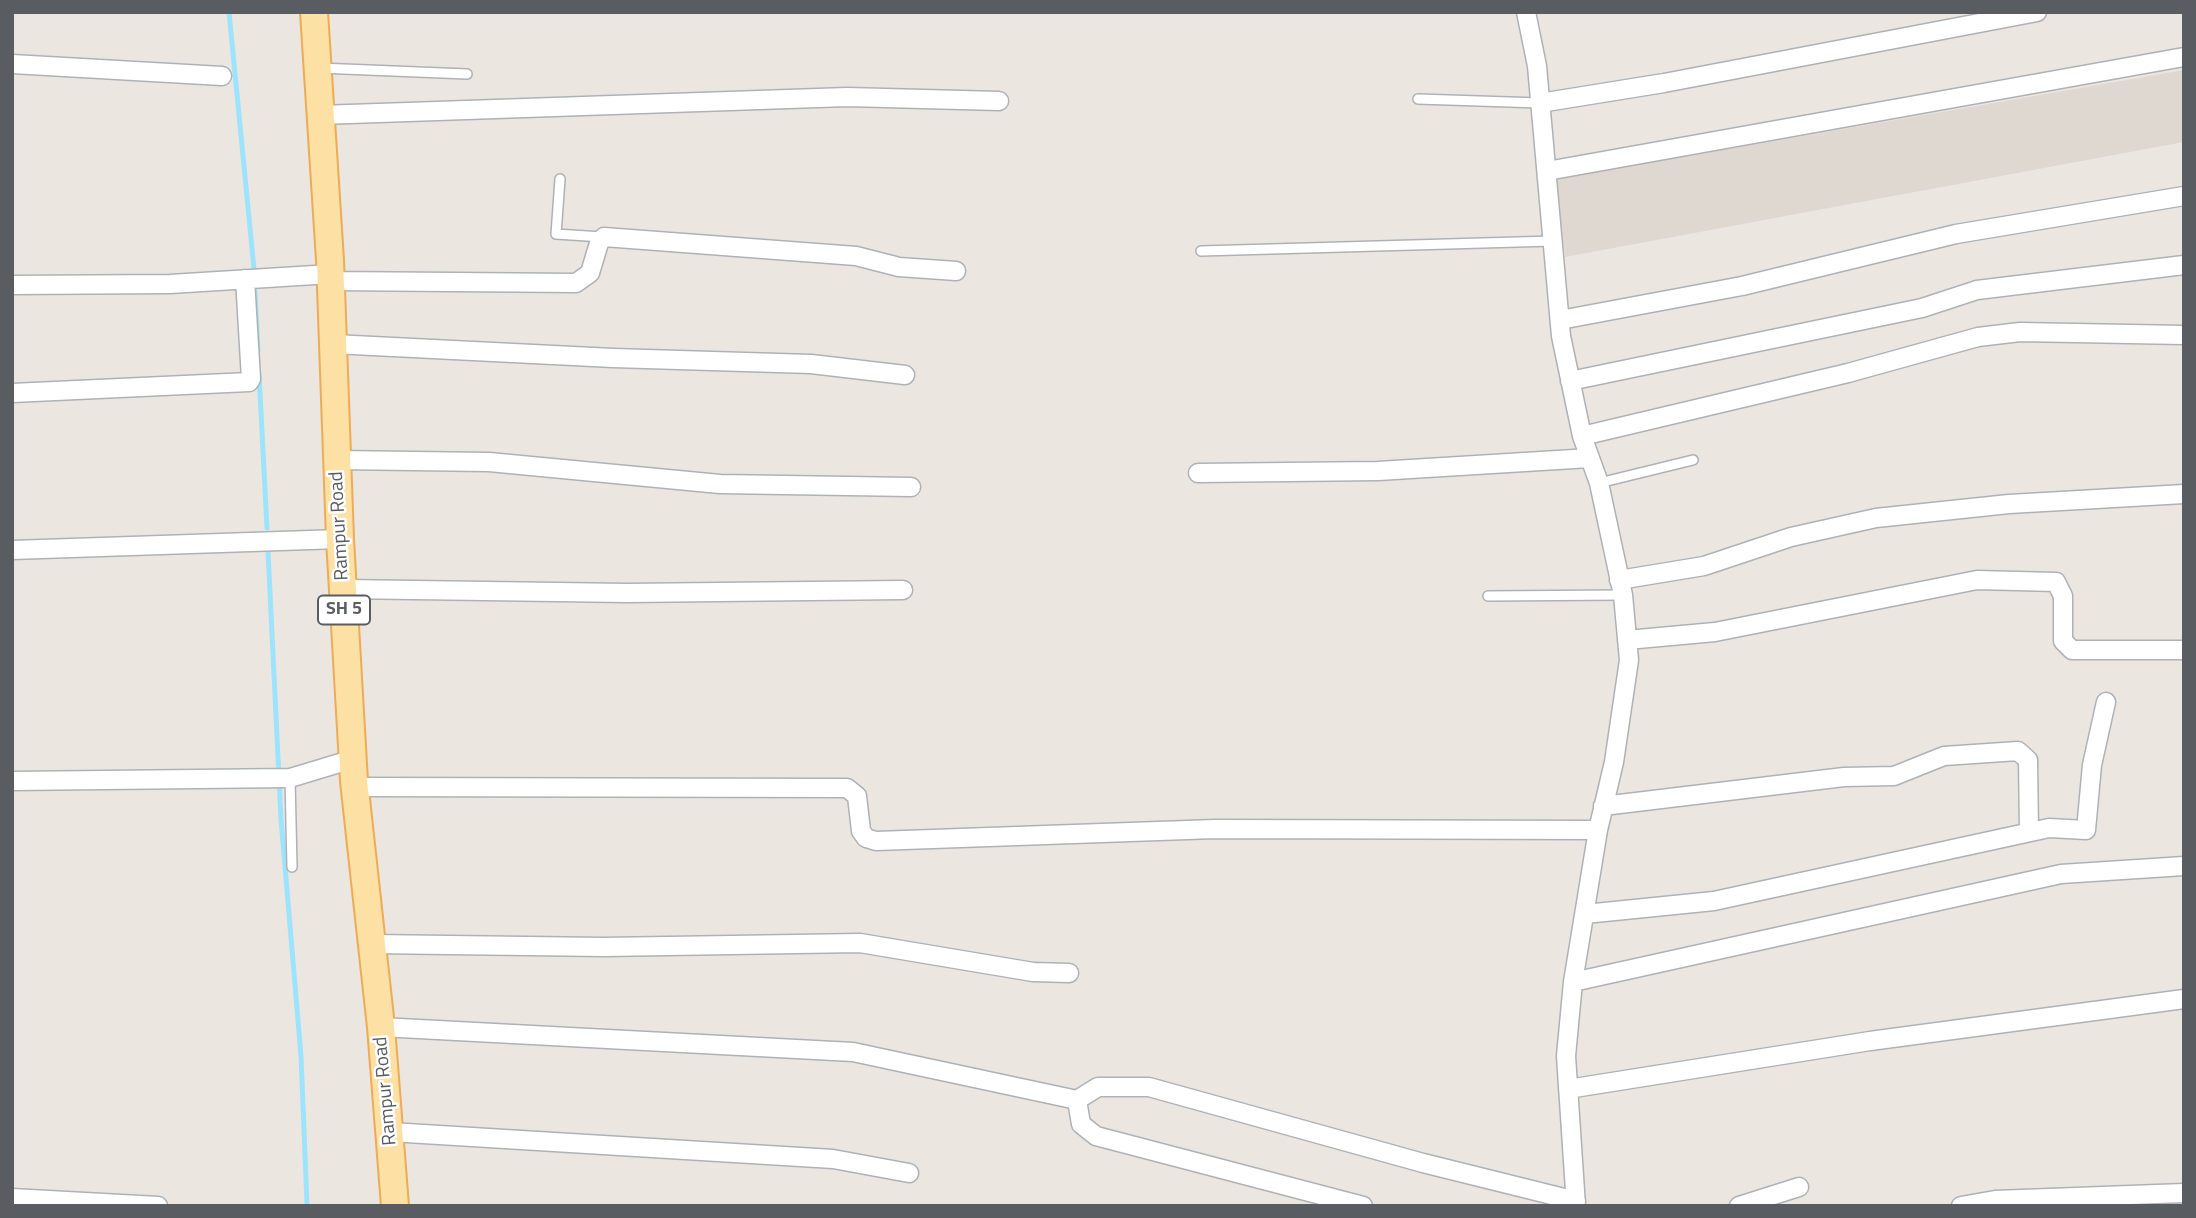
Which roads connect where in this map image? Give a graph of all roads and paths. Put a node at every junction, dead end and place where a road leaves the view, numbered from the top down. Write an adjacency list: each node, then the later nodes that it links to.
1 (314, 12): 6 (main road, Rampur Road / SH 5)
2 (1526, 12): 11 (street)
3 (2038, 12): 11 (street)
4 (2184, 57): 13 (street)
5 (12, 64): 8 (street)
6 (317, 68): 7 (lane); 12 (main road, Rampur Road / SH 5)
7 (467, 74)
8 (222, 76)
9 (1418, 99): 11 (lane)
10 (999, 101): 12 (street)
11 (1540, 103): 13 (street)
12 (320, 115): 21 (main road, Rampur Road / SH 5)
13 (1547, 171): 17 (street)
14 (560, 179): 16 (lane)
15 (2184, 196): 24 (street)
16 (604, 237): 20 (street); 21 (street)
17 (1553, 241): 18 (lane); 24 (street)
18 (1201, 251)
19 (2184, 265): 28 (street)
20 (956, 271)
21 (331, 278): 22 (street); 26 (main road, Rampur Road / SH 5)
22 (244, 279): 23 (street); 29 (street)
23 (12, 285)
24 (1560, 320): 28 (street)
25 (2184, 335): 30 (street)
26 (333, 344): 27 (street); 32 (main road, Rampur Road / SH 5)
27 (905, 375)
28 (1570, 381): 30 (street)
29 (12, 393)
30 (1582, 436): 31 (street)
31 (1590, 458): 34 (street); 35 (street)
32 (337, 460): 36 (street); 38 (main road, Rampur Road / SH 5)
33 (1693, 460): 35 (lane)
34 (1198, 473)
35 (1599, 483): 40 (street)
36 (911, 487)
37 (2184, 494): 40 (street)
38 (340, 539): 39 (street); 41 (main road, Rampur Road / SH 5)
39 (12, 550)
40 (1621, 588): 43 (lane); 44 (street)
41 (343, 589): 42 (street); 47 (main road, Rampur Road / SH 5)
42 (903, 590)
43 (1488, 596)
44 (1628, 640): 45 (street); 51 (street)
45 (2184, 650)
46 (2106, 702): 53 (street)
47 (353, 760): 48 (street); 50 (main road, Rampur Road / SH 5)
48 (282, 778): 49 (street); 55 (lane)
49 (12, 781)
50 (355, 787): 52 (street); 57 (main road, Rampur Road / SH 5)
51 (1604, 806): 52 (street); 53 (street)
52 (1598, 830): 56 (street)
53 (2029, 832): 56 (street)
54 (2184, 866): 59 (street)
55 (292, 867)
56 (1585, 914): 59 (street)
57 (371, 944): 58 (street); 61 (main road, Rampur Road / SH 5)
58 (1069, 974)
59 (1573, 982): 62 (street)
60 (2184, 999): 62 (street)
61 (381, 1027): 63 (street); 64 (main road, Rampur Road / SH 5)
62 (1568, 1089): 69 (street)
63 (1077, 1100): 69 (street); 72 (street)
64 (390, 1132): 65 (street); 71 (main road, Rampur Road / SH 5)
65 (909, 1173)
66 (1799, 1187): 73 (street)
67 (2184, 1193): 74 (street)
68 (12, 1198): 70 (street)
69 (1576, 1203)
70 (158, 1206)
71 (396, 1206)
72 (1363, 1206)
73 (1739, 1206)
74 (1961, 1206)

